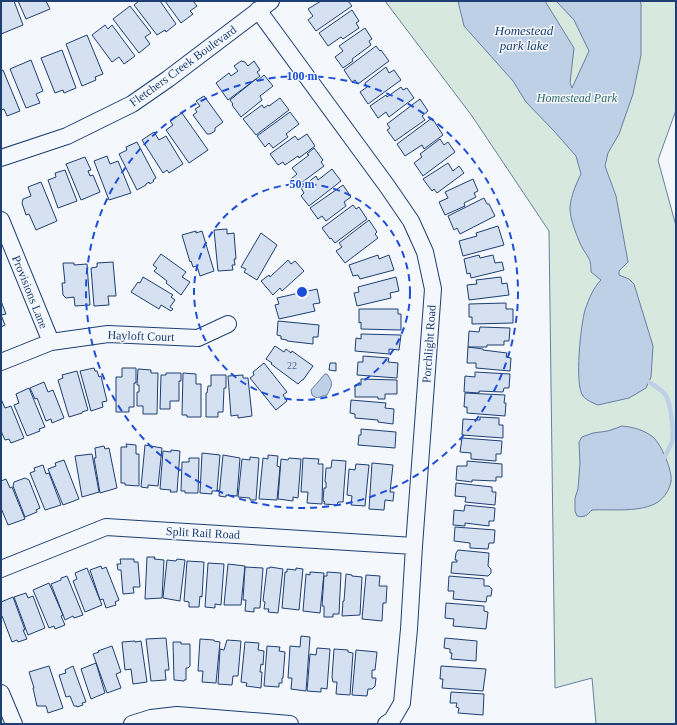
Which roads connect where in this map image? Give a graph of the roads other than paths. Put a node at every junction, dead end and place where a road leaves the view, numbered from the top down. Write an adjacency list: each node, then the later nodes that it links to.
1 (264, 6): 2 (street, Fletchers Creek Boulevard); 7 (street, Porchlight Road)
2 (1, 158)
3 (1, 220): 5 (street, Provisions Lane)
4 (228, 324): 5 (street, Hayloft Court)
5 (51, 342): 6 (street)
6 (1, 362)
7 (414, 546): 8 (street, Split Rail Road); 13 (street, Porchlight Road)
8 (1, 569)
9 (1, 693): 10 (street)
10 (14, 724)
11 (132, 724): 12 (street)
12 (290, 724)
13 (386, 724)

